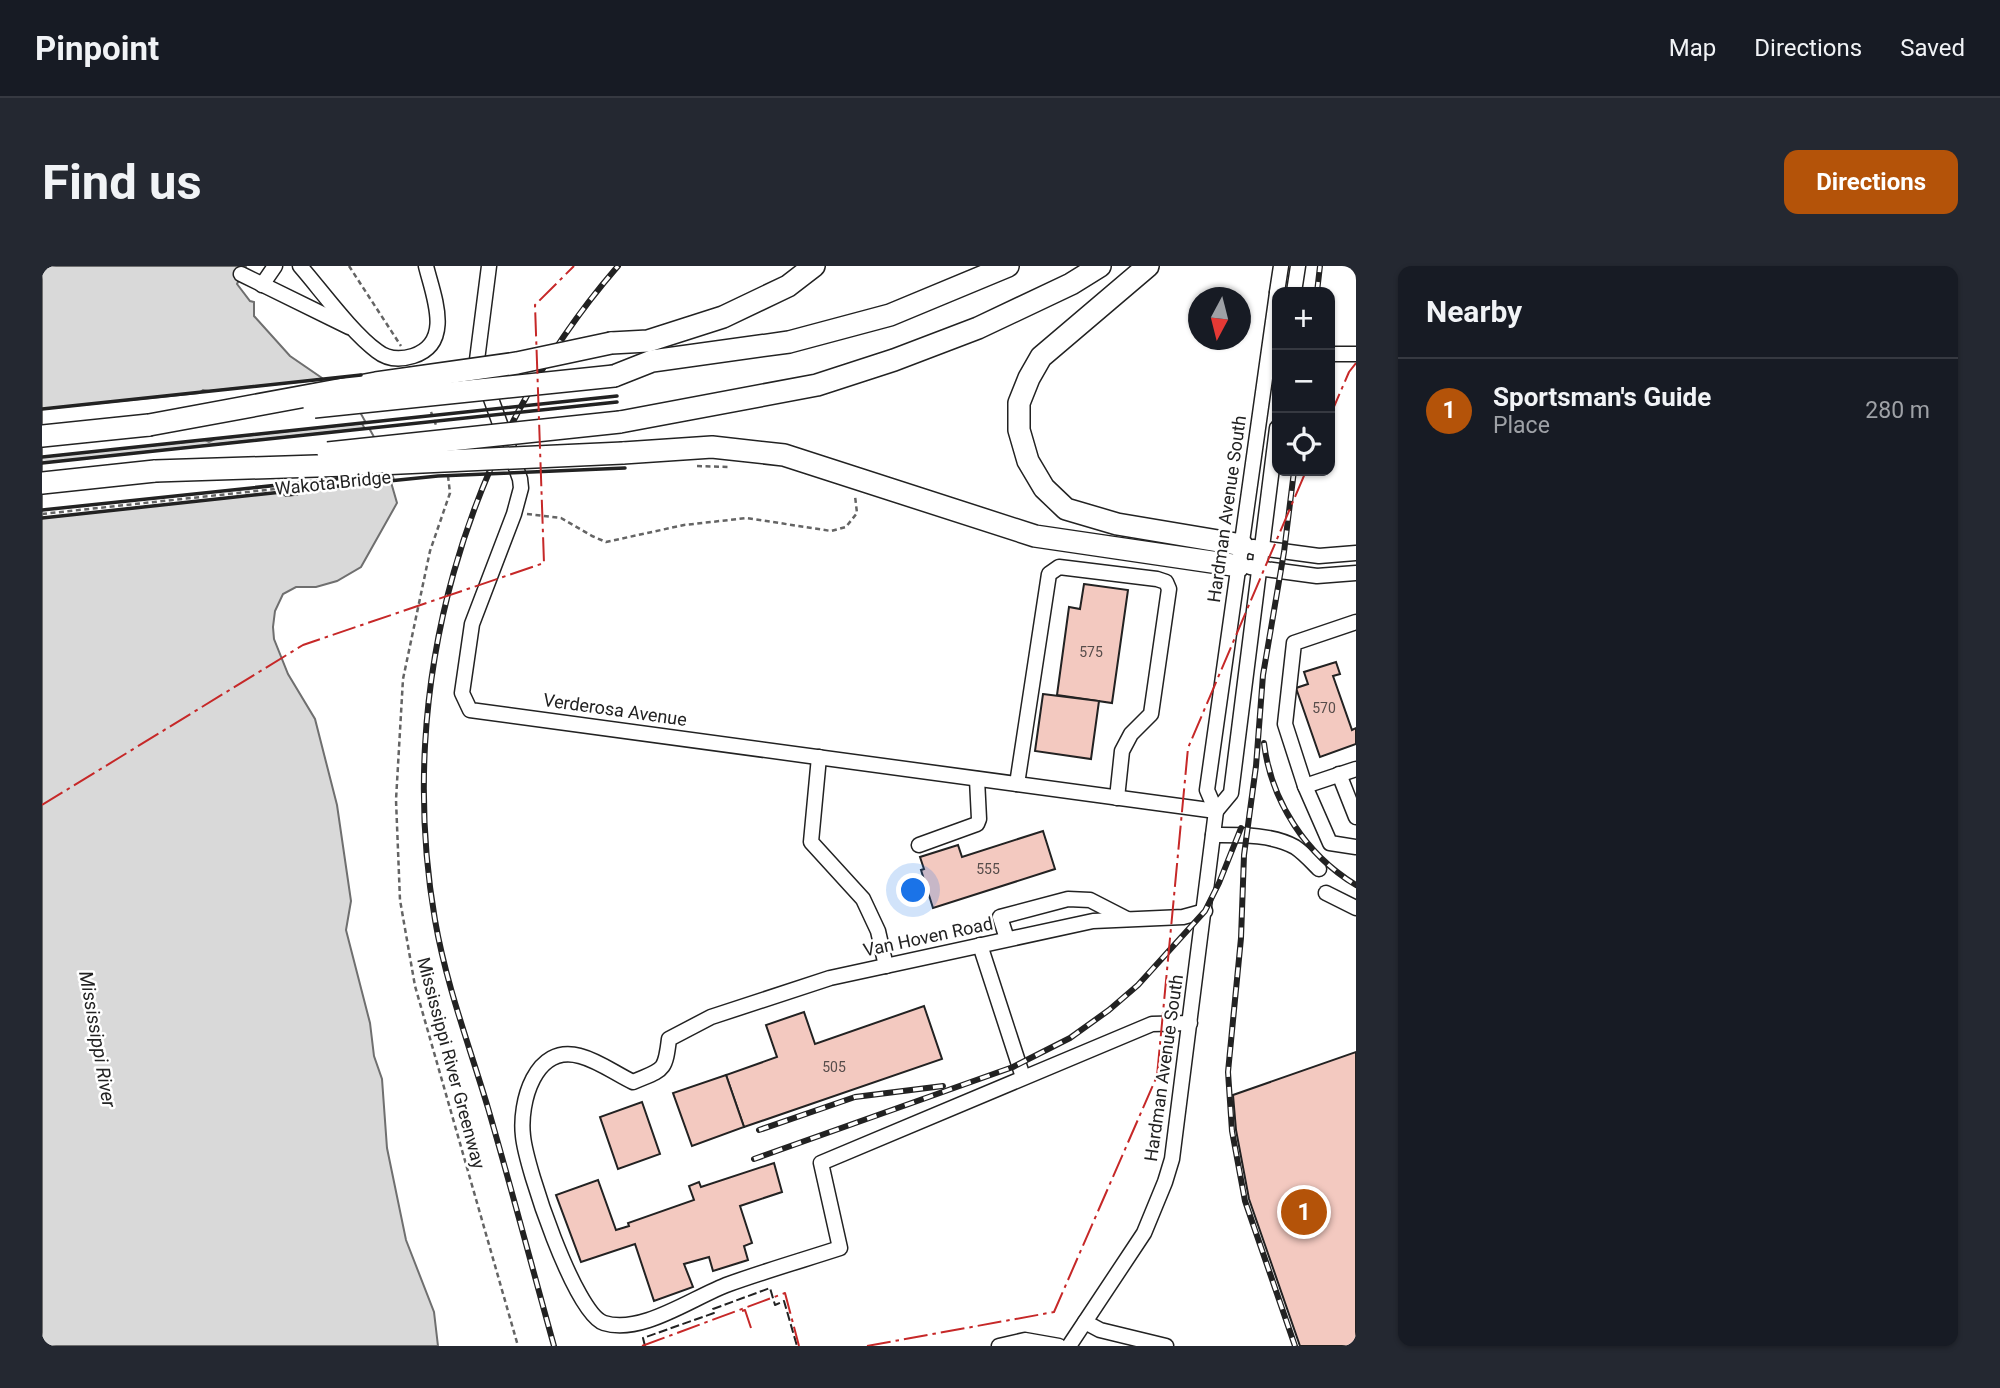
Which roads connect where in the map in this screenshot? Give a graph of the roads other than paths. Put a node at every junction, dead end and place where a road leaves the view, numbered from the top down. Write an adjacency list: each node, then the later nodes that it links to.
1 (275, 266): 12 (street)
2 (300, 266): 15 (street)
3 (426, 266): 15 (street)
4 (489, 266): 28 (street, Verderosa Avenue)
5 (814, 266): 19 (highway, bridge)
6 (1008, 266): 19 (highway, bridge)
7 (1100, 266): 22 (highway, Wakota Bridge, bridge)
8 (1148, 266): 25 (highway)
9 (1281, 266): 13 (street, Hardman Avenue South)
10 (1298, 266): 14 (street)
11 (241, 274): 12 (street)
12 (262, 285): 15 (street)
13 (1278, 287)
14 (1295, 287)
15 (356, 331)
16 (1272, 342): 25 (street, Hardman Avenue South)
17 (1335, 354): 18 (street)
18 (1356, 354)
19 (149, 425): 20 (highway)
20 (42, 436)
21 (1272, 452): 25 (street, Hardman Avenue South)
22 (155, 471): 23 (highway, Wakota Bridge); 25 (highway, bridge)
23 (42, 483)
24 (1356, 553): 25 (street)
25 (1250, 557): 26 (street); 35 (street, Hardman Avenue South); 35 (street, Hardman Avenue South)
26 (1356, 573)
27 (1356, 622): 33 (street)
28 (819, 757): 31 (street, Verderosa Avenue); 47 (street)
29 (1356, 769): 30 (street)
30 (1339, 774): 33 (street); 36 (street)
31 (977, 779): 32 (street, Verderosa Avenue); 38 (street)
32 (1017, 784): 34 (street, Verderosa Avenue); 34 (street)
33 (1305, 786): 39 (street)
34 (1117, 798): 35 (street, Verderosa Avenue)
35 (1216, 811): 37 (street, Hardman Avenue South)
36 (1356, 817)
37 (1213, 835): 40 (street); 43 (street, Hardman Avenue South)
38 (919, 845)
39 (1356, 847)
40 (1319, 869)
41 (1326, 894): 42 (street)
42 (1356, 908)
43 (1205, 911): 44 (street, Van Hoven Road); 48 (street, Hardman Avenue South)
44 (1128, 919): 45 (street, Van Hoven Road); 45 (street)
45 (1007, 939): 46 (street, Van Hoven Road)
46 (980, 945): 47 (street, Van Hoven Road); 49 (street)
47 (886, 966): 49 (street, Van Hoven Road)
48 (1191, 1023): 49 (street); 50 (street, Hardman Avenue South)
49 (1023, 1077)
50 (1085, 1322): 53 (street, Hardman Avenue South); 54 (street)
51 (999, 1346): 52 (street)
52 (1059, 1346)
53 (1069, 1346)
54 (1166, 1346)

